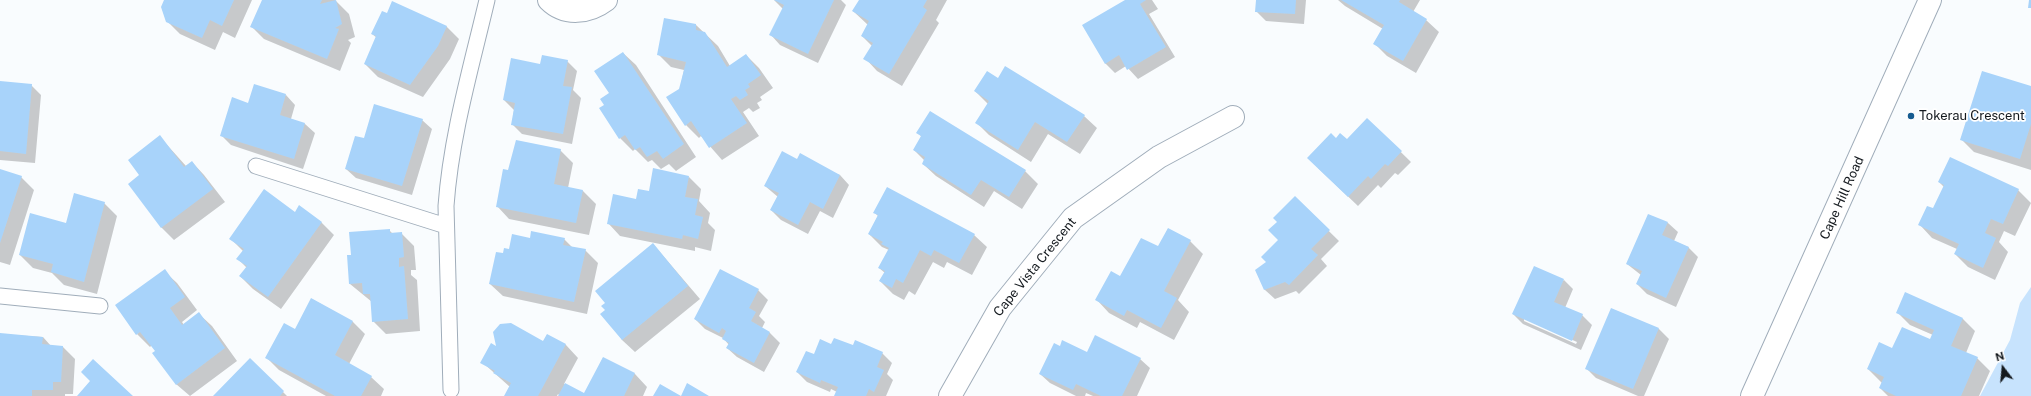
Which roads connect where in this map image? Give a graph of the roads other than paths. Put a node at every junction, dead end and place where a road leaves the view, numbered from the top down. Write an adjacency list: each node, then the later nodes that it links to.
1 (487, 0): 7 (lane)
2 (549, 0): 3 (street)
3 (606, 0)
4 (1930, 0): 12 (street, Cape Hill Road)
5 (1233, 117): 11 (street, Cape Vista Crescent)
6 (256, 166): 7 (lane)
7 (446, 226): 10 (lane)
8 (0, 296): 9 (lane)
9 (100, 306)
10 (451, 390)
11 (950, 396)
12 (1752, 396)

